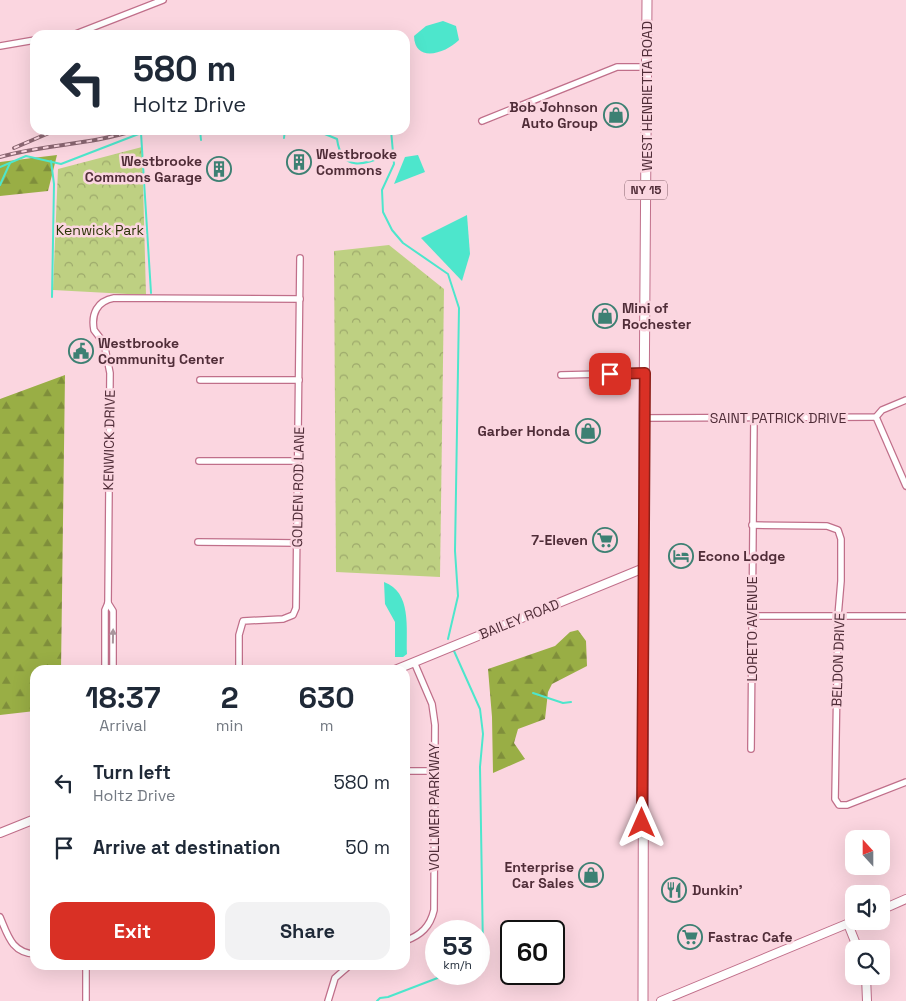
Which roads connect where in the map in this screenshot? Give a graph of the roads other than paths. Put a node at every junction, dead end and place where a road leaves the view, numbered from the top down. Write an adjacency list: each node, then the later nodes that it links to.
1 (163, 0): 3 (street)
2 (647, 0): 6 (main road, WEST HENRIETTA ROAD / NY 15)
3 (86, 30)
4 (30, 41): 5 (street)
5 (0, 46)
6 (647, 67): 7 (street); 10 (main road, WEST HENRIETTA ROAD / NY 15)
7 (482, 121)
8 (300, 258): 9 (street, GOLDEN ROD LANE)
9 (300, 299): 13 (street, GOLDEN ROD LANE); 25 (street, KENWICK DRIVE)
10 (645, 373): 11 (street); 16 (main road, WEST HENRIETTA ROAD / NY 15)
11 (561, 375)
12 (200, 380): 13 (street)
13 (299, 380): 19 (street, GOLDEN ROD LANE)
14 (906, 400): 15 (street)
15 (876, 417): 17 (street, SAINT PATRICK DRIVE); 20 (street)
16 (644, 418): 17 (street, SAINT PATRICK DRIVE); 24 (main road, WEST HENRIETTA ROAD / NY 15)
17 (754, 418): 21 (street, LORETO AVENUE)
18 (199, 461): 19 (street)
19 (298, 461): 23 (street, GOLDEN ROD LANE)
20 (906, 486)
21 (752, 525): 26 (street, LORETO AVENUE); 27 (street, BELDON DRIVE)
22 (198, 542): 23 (street)
23 (297, 542): 32 (street, GOLDEN ROD LANE)
24 (644, 568): 29 (street, BAILEY ROAD); 51 (main road, WEST HENRIETTA ROAD / NY 15)
25 (108, 603): 30 (street, KENWICK DRIVE); 31 (street, KENWICK DRIVE, one-way to 25)
26 (752, 616): 27 (street); 34 (street, LORETO AVENUE)
27 (838, 616): 28 (street); 37 (street, BELDON DRIVE)
28 (906, 616)
29 (414, 662): 33 (street, BAILEY ROAD); 36 (street, VOLLMER PARKWAY)
30 (105, 665)
31 (113, 665)
32 (239, 665)
33 (407, 665)
34 (751, 750)
35 (410, 771): 36 (street)
36 (434, 771): 44 (street, VOLLMER PARKWAY)
37 (906, 782)
38 (30, 821): 39 (street)
39 (0, 833)
40 (906, 899): 41 (street)
41 (890, 906)
42 (0, 917): 45 (street)
43 (845, 924): 52 (street)
44 (410, 940)
45 (30, 953)
46 (86, 970): 49 (street)
47 (344, 970): 50 (street)
48 (866, 985): 53 (street)
49 (86, 1001)
50 (328, 1001)
51 (643, 1001)
52 (661, 1001)
53 (867, 1001)

